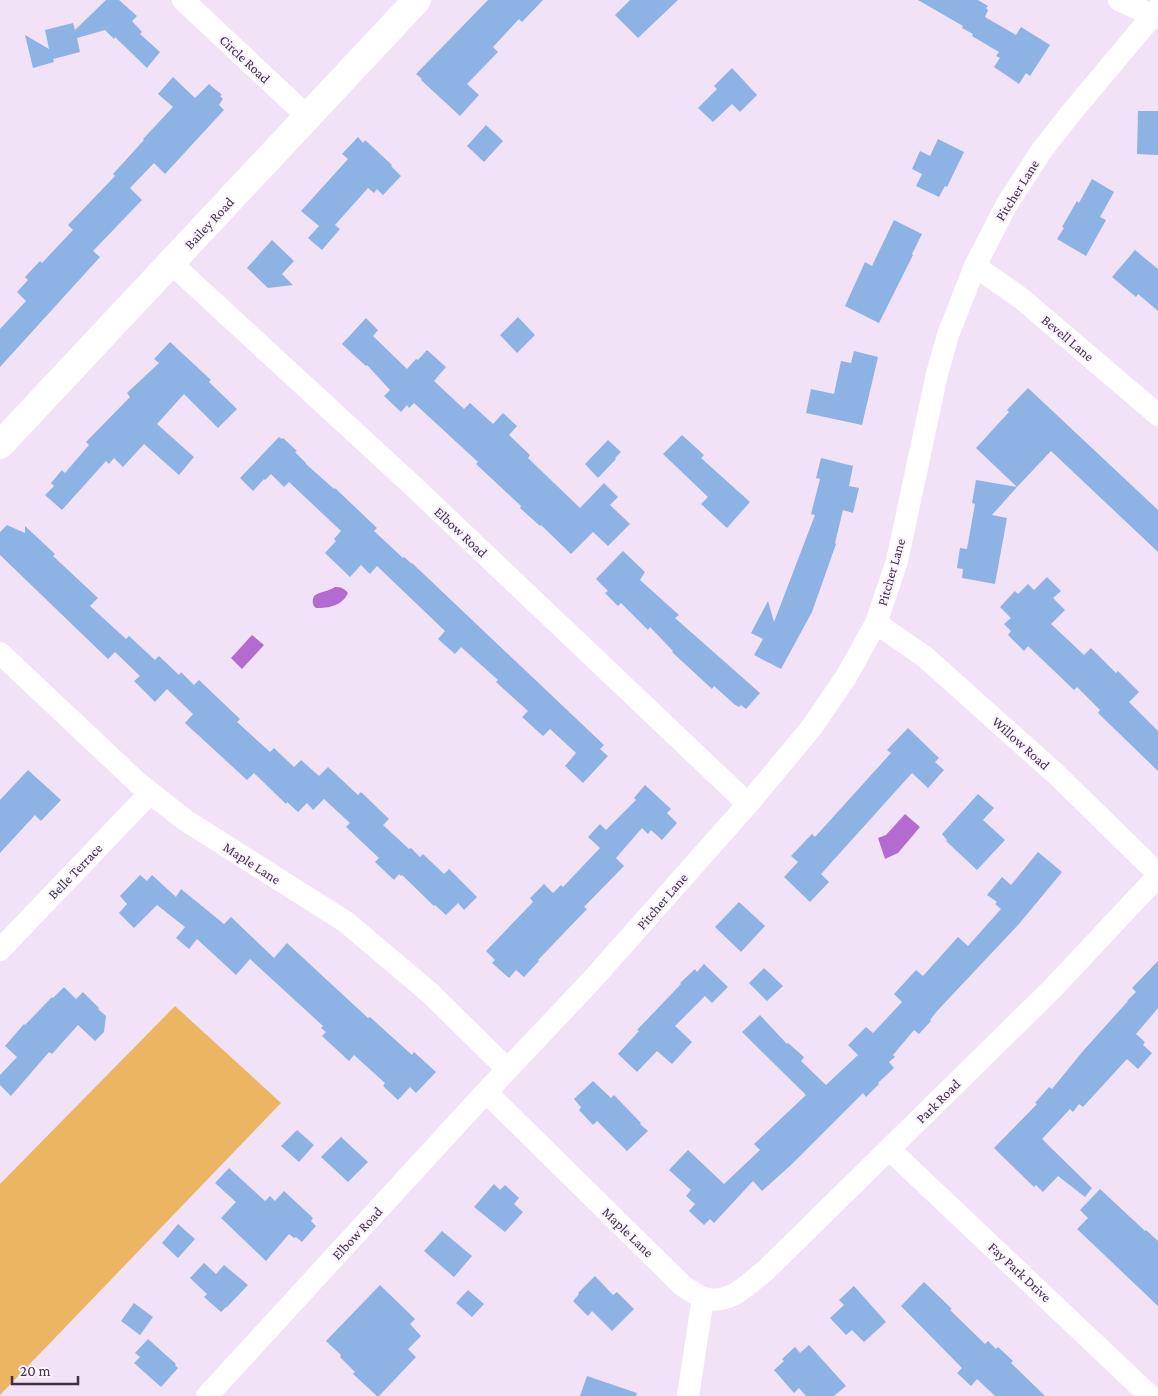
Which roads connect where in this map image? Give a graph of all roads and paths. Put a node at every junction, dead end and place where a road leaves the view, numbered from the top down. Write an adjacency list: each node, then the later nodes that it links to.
1 (183, 0): 5 (street, Circle Road)
2 (417, 0): 5 (street, Bailey Road)
3 (1118, 0): 4 (street)
4 (1156, 14): 7 (street, Pitcher Lane)
5 (308, 117): 6 (street, Bailey Road)
6 (171, 263): 9 (street, Bailey Road); 13 (street, Elbow Road)
7 (974, 266): 8 (street, Bevell Lane); 10 (street, Pitcher Lane)
8 (1158, 415)
9 (0, 445)
10 (876, 623): 13 (street, Pitcher Lane); 14 (street, Willow Road)
11 (0, 652): 12 (street, Maple Lane)
12 (150, 792): 15 (street, Belle Terrace); 16 (street, Maple Lane)
13 (748, 804): 16 (street, Pitcher Lane)
14 (1158, 875): 18 (street, Park Road)
15 (0, 950)
16 (507, 1070): 17 (street, Elbow Road)
17 (486, 1092): 19 (street, Maple Lane); 20 (street, Elbow Road)
18 (889, 1149): 19 (street, Park Road); 22 (street, Fay Park Drive)
19 (703, 1298): 21 (street)
20 (207, 1396)
21 (688, 1396)
22 (1150, 1396)

